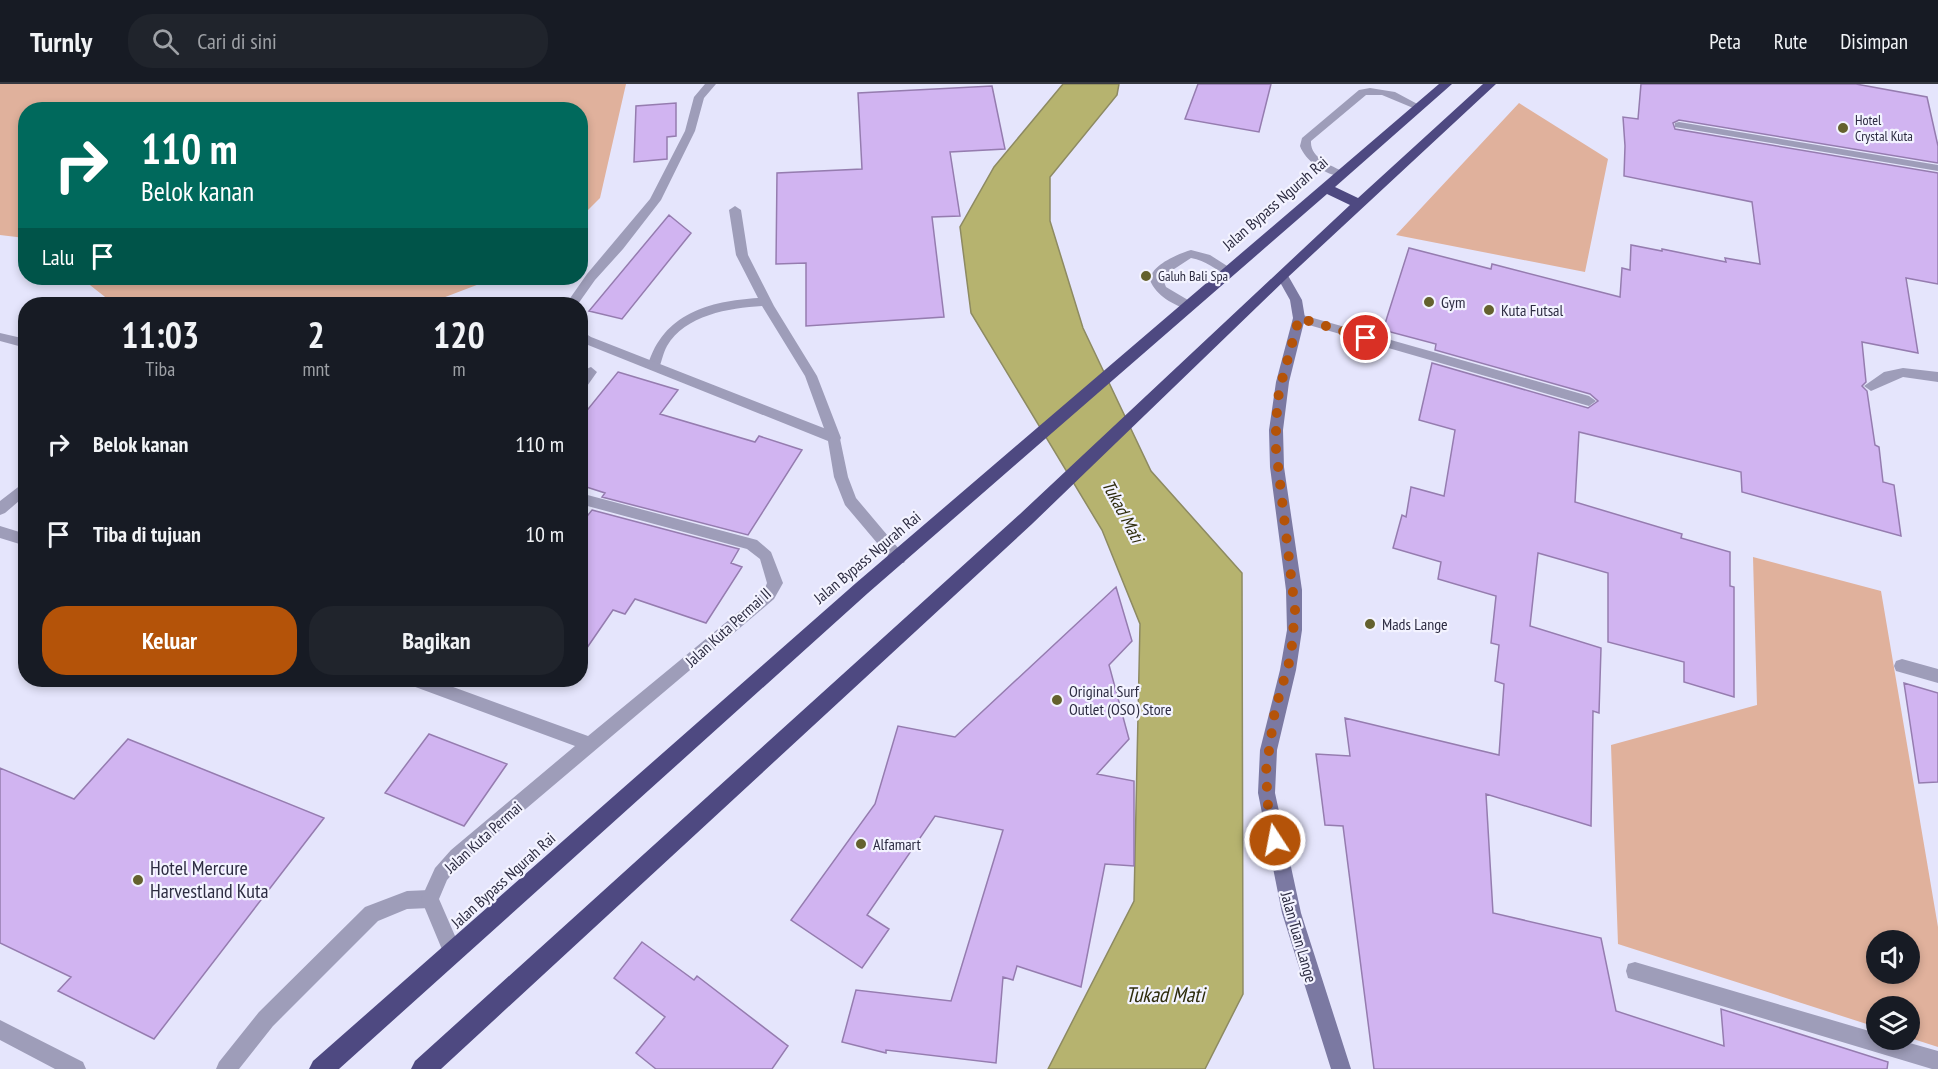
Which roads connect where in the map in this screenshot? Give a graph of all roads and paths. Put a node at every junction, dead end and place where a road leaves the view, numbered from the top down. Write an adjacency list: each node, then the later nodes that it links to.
1 (711, 84): 13 (street)
2 (1446, 84): 4 (highway, Jalan Bypass Ngurah Rai)
3 (1490, 84): 9 (highway)
4 (1418, 107): 7 (highway, Jalan Bypass Ngurah Rai); 7 (street)
5 (1679, 125): 6 (street)
6 (1938, 168)
7 (1340, 174): 8 (highway, Jalan Bypass Ngurah Rai)
8 (1324, 188): 9 (highway); 11 (highway, Jalan Bypass Ngurah Rai)
9 (1360, 204): 12 (highway)
10 (735, 210): 14 (street)
11 (1229, 271): 15 (highway, Jalan Bypass Ngurah Rai); 15 (street)
12 (1282, 275): 16 (street, Jalan Tuan Lange); 45 (highway)
13 (588, 281)
14 (766, 302): 20 (street); 26 (street)
15 (1189, 306): 32 (highway, Jalan Bypass Ngurah Rai)
16 (1299, 318): 25 (street); 46 (street, Jalan Tuan Lange)
17 (0, 337): 19 (street)
18 (588, 340): 20 (street)
19 (18, 342)
20 (654, 365): 26 (street)
21 (591, 372): 22 (street)
22 (588, 376)
23 (1938, 377): 24 (street)
24 (1871, 386)
25 (1589, 401)
26 (834, 438): 32 (street)
27 (18, 493): 29 (street)
28 (588, 500): 36 (street, Jalan Kuta Permai II)
29 (0, 509)
30 (0, 532): 31 (street)
31 (18, 538)
32 (899, 558): 38 (highway, Jalan Bypass Ngurah Rai)
33 (1902, 666): 34 (street)
34 (1938, 676)
35 (436, 687): 36 (street)
36 (590, 746): 37 (street, Jalan Kuta Permai)
37 (430, 899): 38 (street); 43 (street)
38 (453, 952): 44 (highway, Jalan Bypass Ngurah Rai)
39 (1635, 970): 41 (street)
40 (0, 1030): 42 (street)
41 (1938, 1061)
42 (76, 1069)
43 (226, 1069)
44 (321, 1069)
45 (423, 1069)
46 (1341, 1069)

